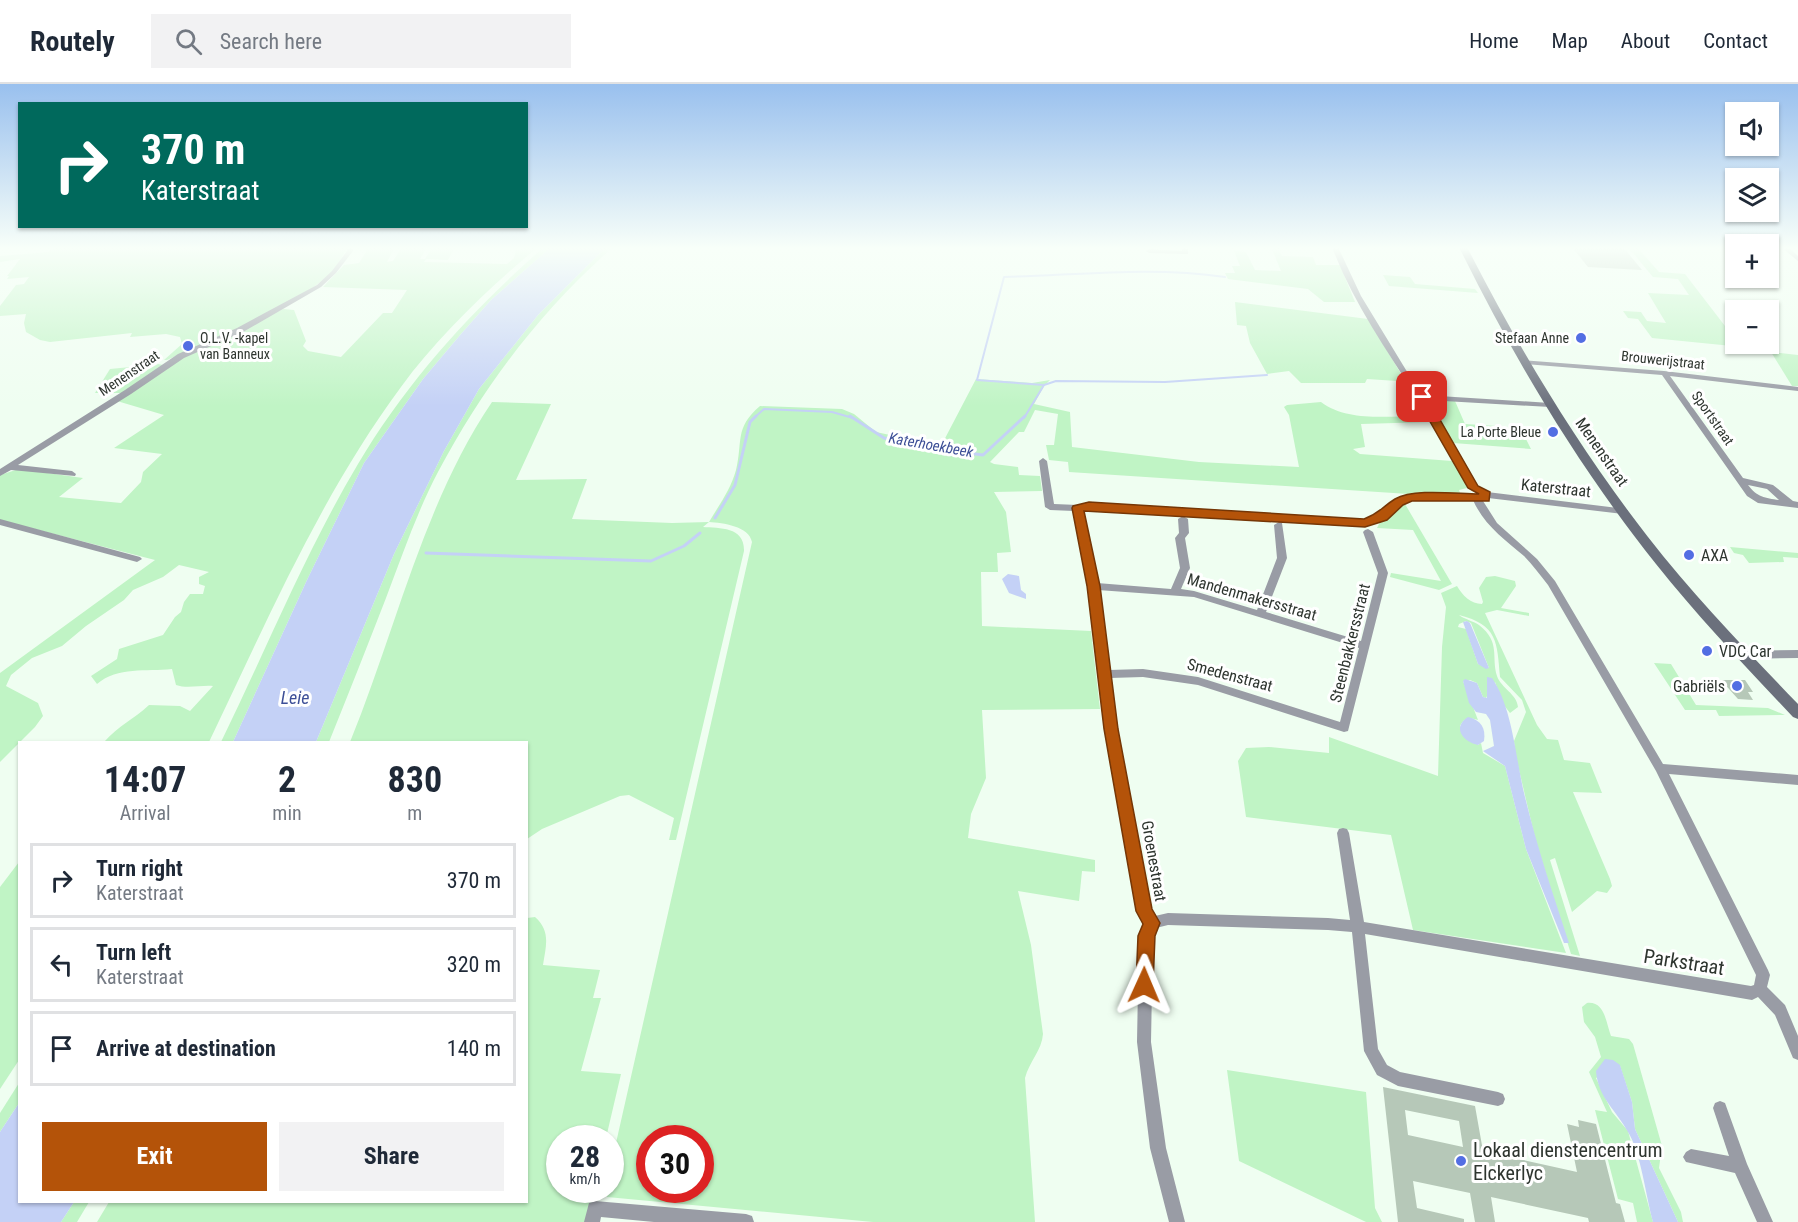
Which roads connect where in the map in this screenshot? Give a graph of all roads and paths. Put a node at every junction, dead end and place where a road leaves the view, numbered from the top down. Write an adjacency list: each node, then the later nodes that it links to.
1 (294, 300): 10 (street, Menenstraat)
2 (1359, 300): 7 (street)
3 (1492, 300): 4 (main road, Menenstraat)
4 (1525, 362): 5 (street, Brouwerijstraat); 8 (main road, Menenstraat)
5 (1664, 373): 6 (street, Brouwerijstraat); 13 (street, Sportstraat)
6 (1798, 389)
7 (1422, 397): 8 (street); 14 (street)
8 (1550, 405): 17 (main road, Menenstraat)
9 (1043, 461): 16 (street, Katerstraat)
10 (10, 467): 11 (street, Menenstraat); 12 (street)
11 (0, 473)
12 (72, 474)
13 (1740, 480): 15 (street, Sportstraat); 15 (street, Sportstraat)
14 (1478, 495): 16 (street, Katerstraat); 17 (street, Katerstraat); 32 (street)
15 (1794, 505)
16 (1079, 507): 23 (street, Groenestraat)
17 (1623, 511): 28 (main road, Menenstraat)
18 (1183, 519): 24 (street)
19 (0, 522): 22 (street)
20 (1279, 525): 25 (street)
21 (1368, 532): 26 (street, Steenbakkersstraat)
22 (137, 559)
23 (1093, 586): 24 (street, Mandenmakersstraat); 29 (street, Groenestraat)
24 (1175, 591): 25 (street, Mandenmakersstraat)
25 (1261, 613): 26 (street, Mandenmakersstraat)
26 (1364, 646): 31 (street, Steenbakkersstraat)
27 (1798, 654): 28 (street)
28 (1744, 655): 30 (main road, Menenstraat)
29 (1104, 674): 31 (street, Smedenstraat); 35 (street, Groenestraat)
30 (1798, 713)
31 (1344, 728)
32 (1660, 768): 33 (street); 37 (street)
33 (1798, 780)
34 (1343, 833): 36 (street)
35 (1152, 923): 36 (street, Parkstraat); 45 (street, Groenestraat)
36 (1358, 927): 37 (street, Parkstraat); 39 (street)
37 (1760, 989): 38 (street)
38 (1798, 1053)
39 (1498, 1099)
40 (1720, 1108): 42 (street)
41 (1691, 1157): 42 (street)
42 (1740, 1166): 46 (street)
43 (594, 1216): 44 (street)
44 (746, 1222)
45 (1177, 1222)
46 (1765, 1222)

